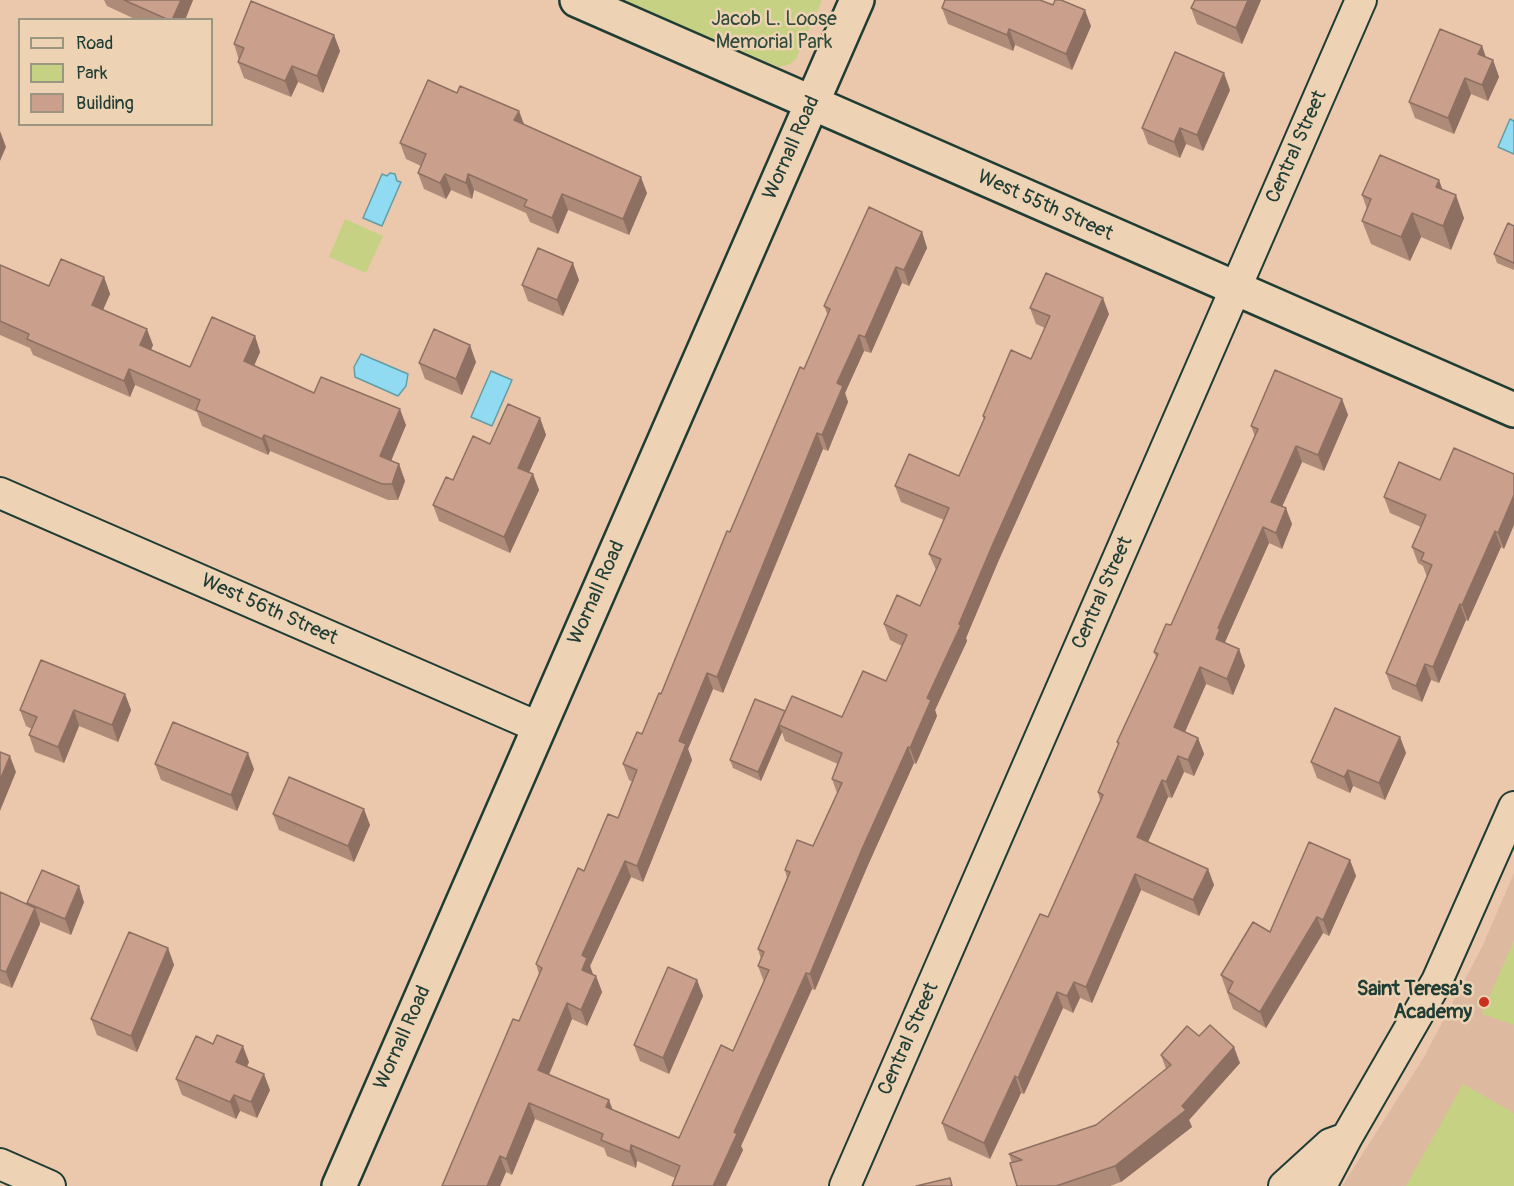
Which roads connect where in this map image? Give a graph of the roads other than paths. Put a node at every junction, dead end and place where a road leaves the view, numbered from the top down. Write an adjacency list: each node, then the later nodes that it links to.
1 (577, 0): 4 (main road, West 55th Street)
2 (857, 0): 4 (main road, Wornall Road)
3 (1361, 0): 5 (street, Central Street)
4 (812, 102): 5 (main road, West 55th Street); 8 (main road, Wornall Road)
5 (1235, 290): 6 (main road, West 55th Street); 14 (street, Central Street)
6 (1514, 410)
7 (0, 493): 8 (street, West 56th Street)
8 (538, 727): 13 (main road, Wornall Road)
9 (1514, 807): 10 (street)
10 (1347, 1137): 15 (street); 16 (street)
11 (0, 1164): 12 (street)
12 (50, 1186)
13 (339, 1186)
14 (845, 1186)
15 (1284, 1186)
16 (1321, 1186)

